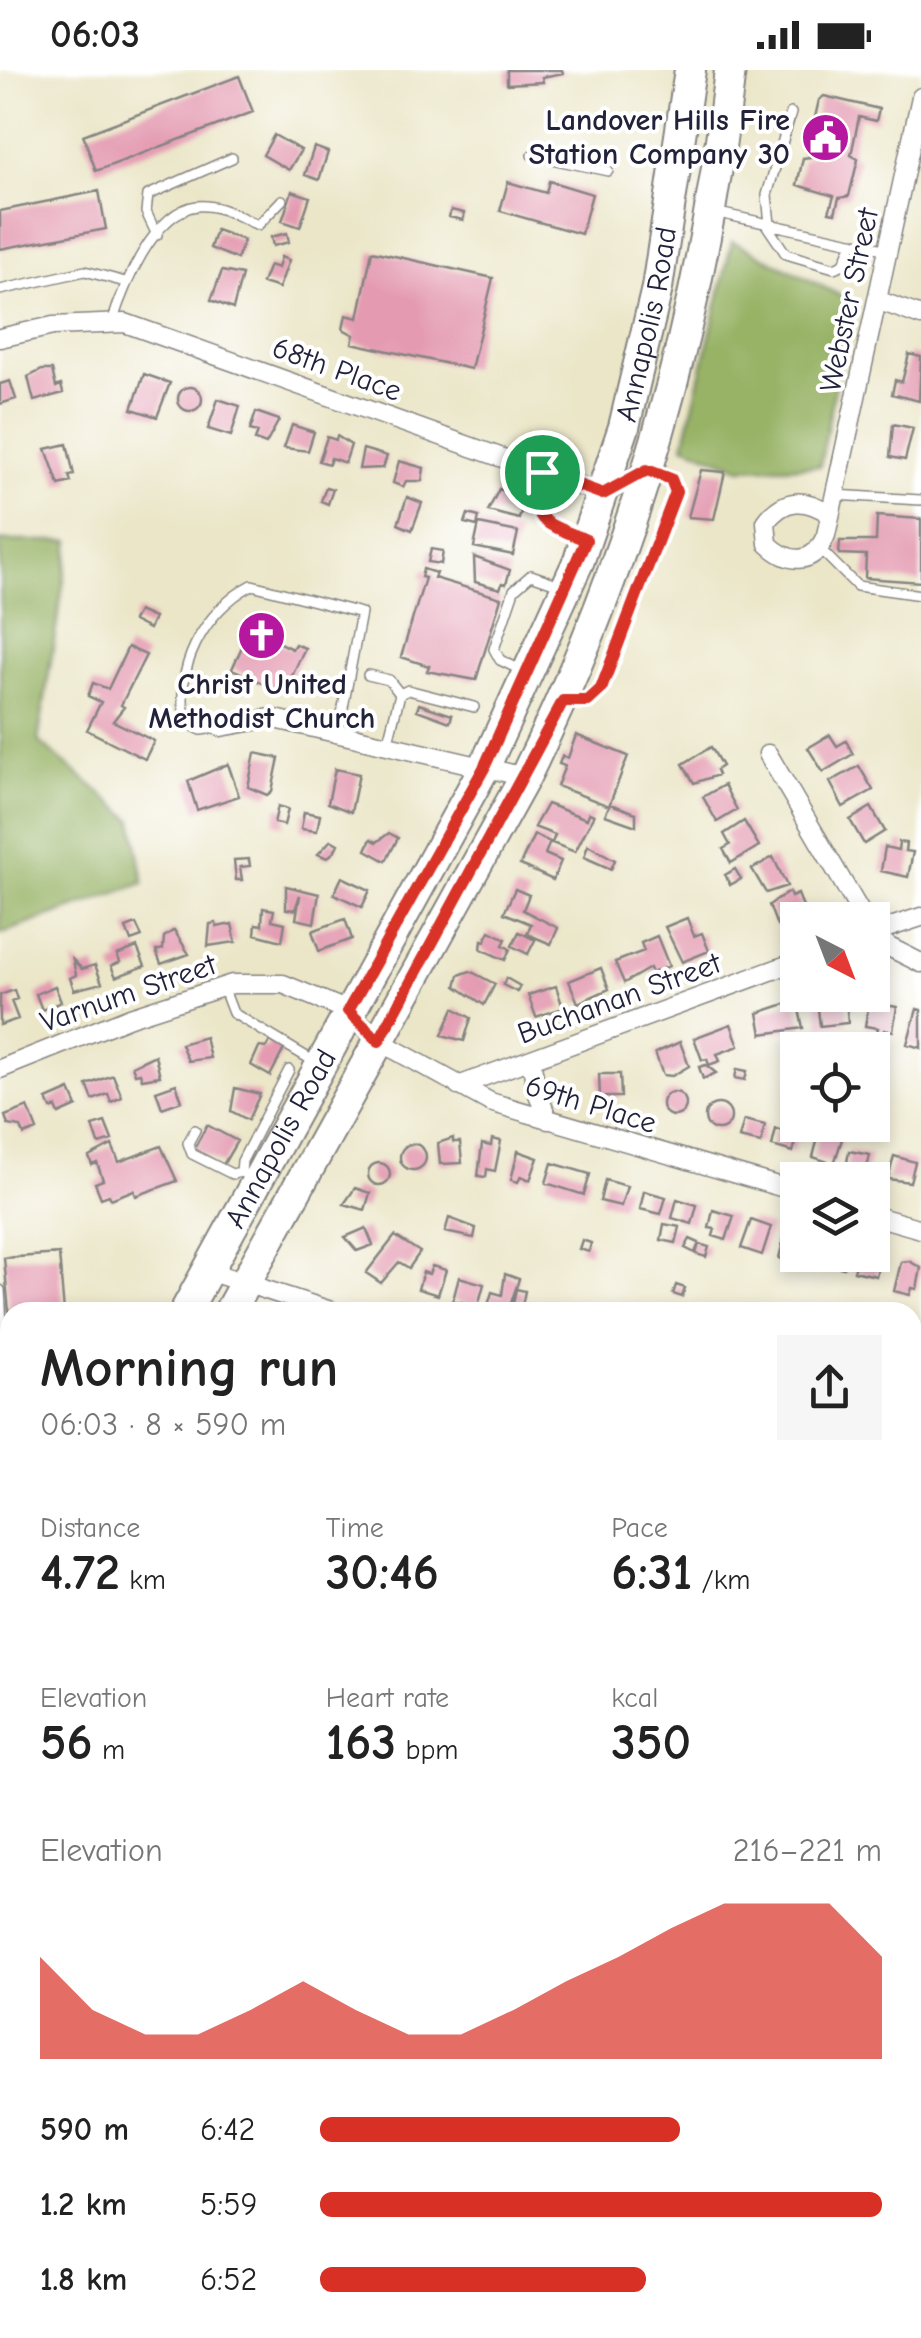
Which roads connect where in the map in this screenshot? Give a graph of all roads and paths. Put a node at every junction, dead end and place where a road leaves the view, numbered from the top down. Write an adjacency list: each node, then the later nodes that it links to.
1 (690, 70): 22 (main road, Annapolis Road)
2 (730, 70): 9 (main road, Annapolis Road)
3 (921, 97): 13 (street, Webster Street)
4 (791, 113): 10 (lane)
5 (532, 156): 7 (lane)
6 (232, 158): 11 (lane)
7 (608, 171)
8 (282, 200): 11 (lane)
9 (711, 211): 10 (lane); 20 (main road, Annapolis Road)
10 (768, 224): 12 (lane); 12 (lane)
11 (157, 235): 14 (lane)
12 (853, 242): 13 (lane)
13 (888, 250): 16 (street, Webster Street)
14 (125, 282): 15 (lane); 18 (lane)
15 (0, 290)
16 (877, 300): 17 (street); 23 (street, Webster Street)
17 (921, 316)
18 (112, 322): 19 (street, 68th Place); 21 (street, 68th Place)
19 (0, 338)
20 (647, 470): 22 (street); 39 (main road, Annapolis Road)
21 (542, 472): 22 (street, 68th Place); 26 (lane)
22 (603, 494): 26 (main road, Annapolis Road)
23 (834, 494): 24 (lane); 25 (street, Webster Street)
24 (921, 500)
25 (830, 514): 27 (street); 27 (street)
26 (586, 540): 28 (main road, Annapolis Road)
27 (820, 549): 29 (lane)
28 (567, 588): 30 (main road, Annapolis Road); 30 (lane)
29 (921, 595)
30 (530, 674): 38 (main road, Annapolis Road)
31 (368, 675): 32 (lane)
32 (400, 694): 33 (lane); 36 (lane)
33 (474, 707)
34 (221, 727): 35 (street); 35 (lane)
35 (337, 736): 36 (street)
36 (386, 748): 38 (street)
37 (768, 754): 40 (street)
38 (484, 768): 39 (street); 47 (main road, Annapolis Road)
39 (526, 777): 48 (main road, Annapolis Road)
40 (854, 902)
41 (921, 917): 42 (street)
42 (890, 927)
43 (890, 948): 44 (street)
44 (921, 963)
45 (780, 968): 49 (street, Buchanan Street)
46 (223, 987): 47 (street, Varnum Street); 50 (lane); 51 (street, Varnum Street)
47 (348, 1011): 48 (street, Varnum Street); 50 (main road, Annapolis Road)
48 (379, 1041): 53 (street, 69th Place); 62 (main road, Annapolis Road)
49 (531, 1059): 53 (street, Buchanan Street); 55 (street)
50 (322, 1066): 54 (main road, Annapolis Road)
51 (0, 1069)
52 (290, 1070): 54 (lane)
53 (458, 1086): 55 (street, 69th Place)
54 (285, 1108): 57 (main road, Annapolis Road)
55 (548, 1120): 58 (street, 69th Place)
56 (195, 1130): 57 (lane)
57 (249, 1177): 61 (main road, Annapolis Road)
58 (780, 1187)
59 (890, 1220): 60 (street)
60 (921, 1229)
61 (208, 1270): 62 (street); 63 (main road, Annapolis Road)
62 (244, 1283): 64 (main road, Annapolis Road); 65 (street)
63 (190, 1302)
64 (234, 1302)
65 (299, 1302)

